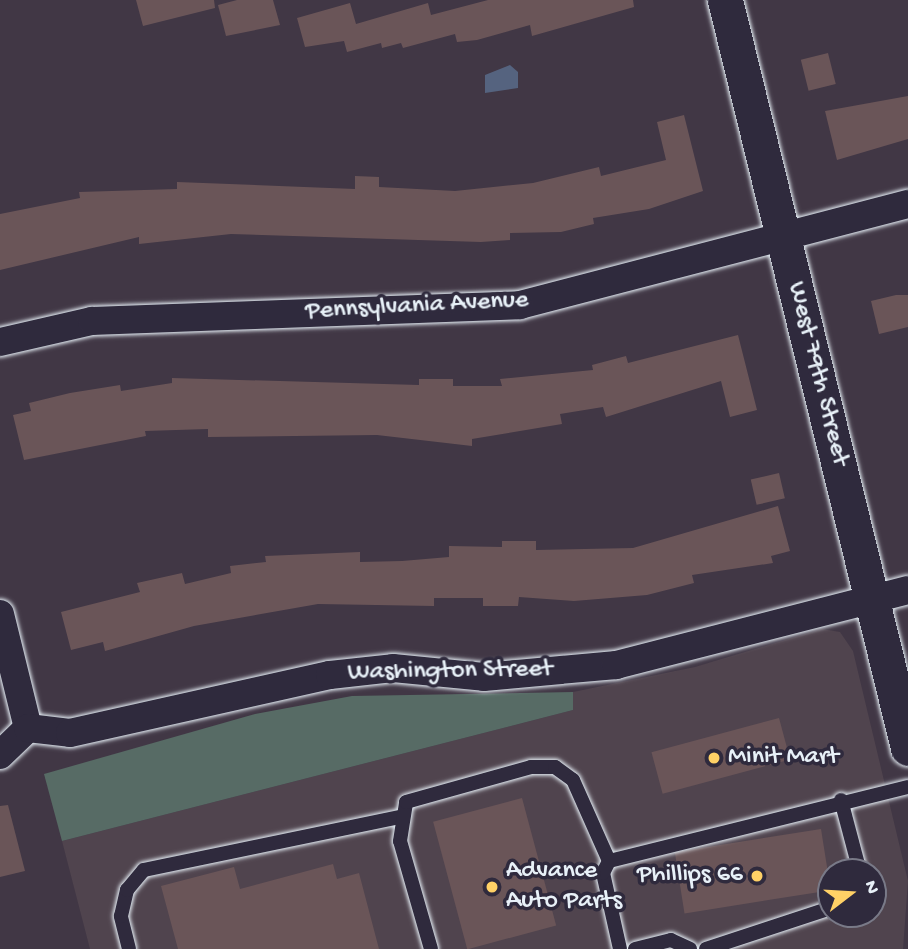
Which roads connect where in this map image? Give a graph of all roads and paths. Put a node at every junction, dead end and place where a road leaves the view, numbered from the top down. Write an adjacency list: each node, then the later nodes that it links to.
1 (725, 0): 3 (street, West 79th Street)
2 (908, 204): 3 (street, Pennsylvania Avenue)
3 (783, 236): 4 (street, Pennsylvania Avenue); 6 (street, West 79th Street)
4 (0, 342)
5 (908, 590): 6 (street, Washington Street)
6 (873, 599): 8 (street, West 79th Street); 9 (street, Washington Street)
7 (0, 614): 9 (street)
8 (903, 704): 10 (street, West 79th Street)
9 (29, 728): 11 (street)
10 (908, 748)
11 (0, 755)
12 (908, 787): 13 (lane)
13 (841, 800): 15 (lane); 16 (lane)
14 (401, 817): 16 (lane); 18 (lane); 19 (lane)
15 (856, 858)
16 (609, 861): 20 (lane)
17 (817, 913): 23 (lane)
18 (129, 949)
19 (431, 949)
20 (620, 949)
21 (635, 949): 22 (lane)
22 (690, 949)
23 (706, 949)

